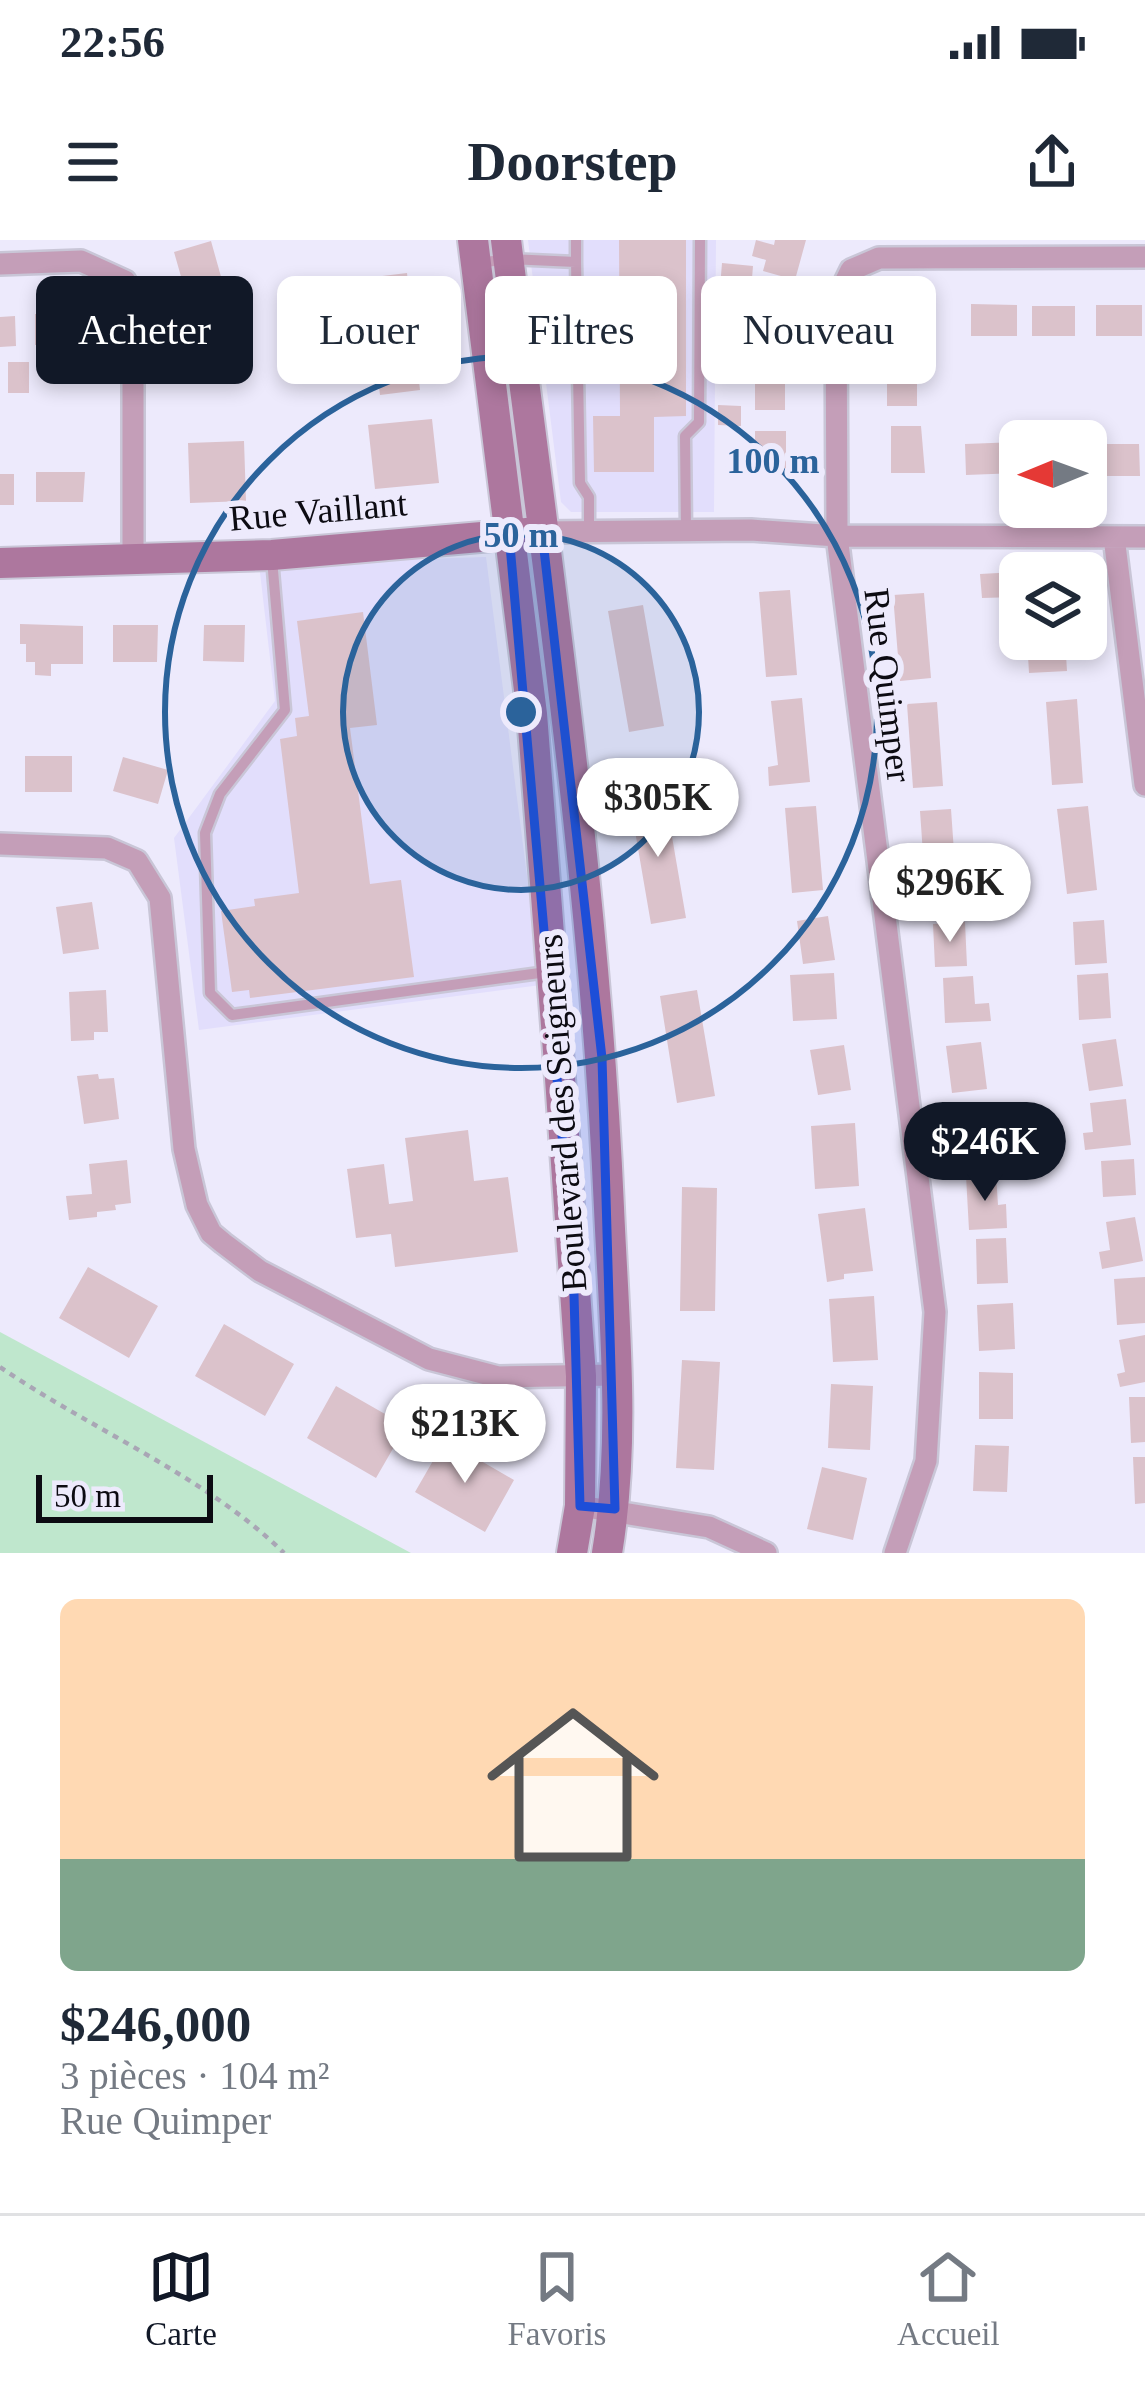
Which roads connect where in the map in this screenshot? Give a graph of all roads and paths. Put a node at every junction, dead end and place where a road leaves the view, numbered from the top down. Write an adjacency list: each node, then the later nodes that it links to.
1 (576, 240): 6 (lane)
2 (700, 240): 9 (lane)
3 (507, 249): 4 (lane); 6 (lane); 10 (street, Boulevard des Seigneurs)
4 (475, 251): 11 (street, Boulevard des Seigneurs)
5 (1145, 257): 12 (street, Rue Quimper)
6 (576, 262): 8 (lane)
7 (0, 264): 16 (street)
8 (589, 530): 9 (street, Rue Vaillant); 10 (street, Rue Vaillant)
9 (686, 530): 12 (street, Rue Vaillant)
10 (542, 532): 11 (street, Rue Vaillant); 18 (street, Boulevard des Seigneurs)
11 (509, 534): 15 (street, Rue Vaillant); 19 (street, Boulevard des Seigneurs)
12 (837, 536): 13 (street, Rue Vaillant); 34 (street, Rue Quimper)
13 (1114, 537): 14 (street, Rue Vaillant); 20 (street)
14 (1145, 537)
15 (272, 555): 16 (street, Rue Vaillant); 22 (lane)
16 (133, 561): 17 (street, Rue Vaillant)
17 (0, 562)
18 (563, 710): 19 (street); 23 (street, Boulevard des Seigneurs)
19 (532, 714): 22 (street, Boulevard des Seigneurs)
20 (1145, 785)
21 (0, 844): 27 (street)
22 (550, 972): 24 (street, Boulevard des Seigneurs)
23 (602, 1058): 24 (street); 26 (street, Boulevard des Seigneurs)
24 (559, 1064): 27 (street, Boulevard des Seigneurs)
25 (0, 1367): 30 (path)
26 (616, 1375): 27 (street); 29 (street, Boulevard des Seigneurs)
27 (581, 1376): 28 (street, Boulevard des Seigneurs)
28 (580, 1506): 29 (street); 31 (street, Boulevard des Seigneurs)
29 (614, 1509): 32 (street, Boulevard des Seigneurs); 33 (street)
30 (284, 1553)
31 (572, 1553)
32 (608, 1553)
33 (766, 1553)
34 (895, 1553)

